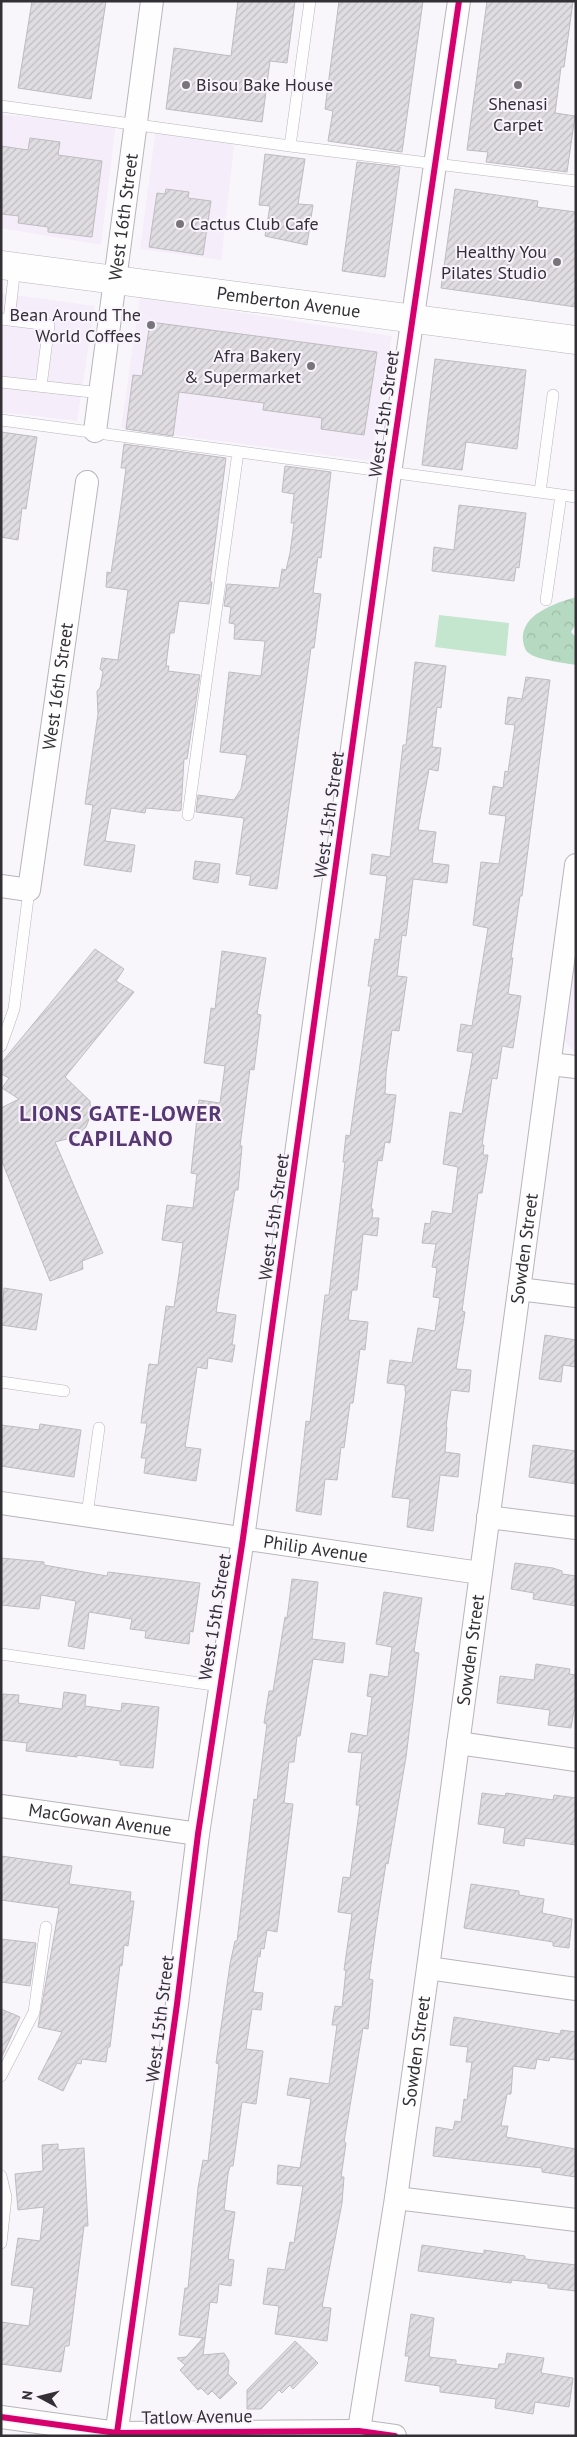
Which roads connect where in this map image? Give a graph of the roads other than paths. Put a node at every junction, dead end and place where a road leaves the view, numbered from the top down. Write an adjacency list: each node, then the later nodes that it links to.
1 (152, 1): 5 (street, West 16th Street)
2 (310, 1): 6 (lane)
3 (459, 1): 7 (street, West 15th Street)
4 (1, 106): 5 (lane)
5 (136, 125): 6 (lane); 10 (street, West 16th Street)
6 (290, 146): 7 (lane)
7 (436, 162): 8 (lane); 12 (street, West 15th Street)
8 (576, 180)
9 (8, 266): 10 (street, Pemberton Avenue); 11 (lane)
10 (116, 281): 12 (street, Pemberton Avenue); 16 (street, West 16th Street)
11 (5, 320): 15 (lane)
12 (414, 320): 13 (street, Pemberton Avenue); 21 (street, West 15th Street)
13 (576, 340)
14 (1, 382): 15 (lane)
15 (41, 386): 16 (lane)
16 (100, 393): 19 (street, West 16th Street)
17 (553, 395): 23 (lane)
18 (1, 420): 19 (lane)
19 (95, 431): 20 (lane)
20 (238, 452): 21 (lane); 27 (lane)
21 (390, 473): 23 (lane); 43 (street, West 15th Street)
22 (87, 482): 30 (street, West 16th Street)
23 (540, 492): 24 (lane)
24 (561, 495): 25 (lane); 26 (lane)
25 (576, 497)
26 (546, 600)
27 (188, 815)
28 (576, 865): 32 (street, Sowden Street)
29 (1, 886): 30 (street)
30 (29, 890): 31 (lane)
31 (1, 1046)
32 (550, 1064): 33 (street); 34 (street, Sowden Street)
33 (576, 1067)
34 (519, 1290): 35 (street); 41 (street, Sowden Street)
35 (576, 1296)
36 (1, 1382): 37 (lane)
37 (64, 1391)
38 (99, 1428): 40 (lane)
39 (1, 1503): 40 (street, Philip Avenue)
40 (87, 1515): 43 (street, Philip Avenue)
41 (488, 1517): 42 (street); 44 (street, Sowden Street)
42 (576, 1528)
43 (243, 1538): 44 (street, Philip Avenue); 46 (street, West 15th Street)
44 (480, 1573): 47 (street, Sowden Street)
45 (1, 1654): 46 (lane)
46 (220, 1686): 50 (street, West 15th Street)
47 (458, 1743): 48 (street); 52 (street, Sowden Street)
48 (576, 1760)
49 (1, 1806): 50 (street, MacGowan Avenue)
50 (198, 1834): 61 (street, West 15th Street)
51 (46, 1927): 54 (lane)
52 (428, 1968): 53 (street); 56 (street, Sowden Street)
53 (576, 1990)
54 (1, 2076)
55 (1, 2176): 58 (lane)
56 (396, 2198): 57 (street); 60 (street, Sowden Street)
57 (576, 2220)
58 (1, 2242)
59 (1, 2417): 61 (street, Tatlow Avenue)
60 (358, 2433): 61 (street, Tatlow Avenue); 62 (street, Tatlow Avenue)
61 (117, 2434)
62 (395, 2436)

